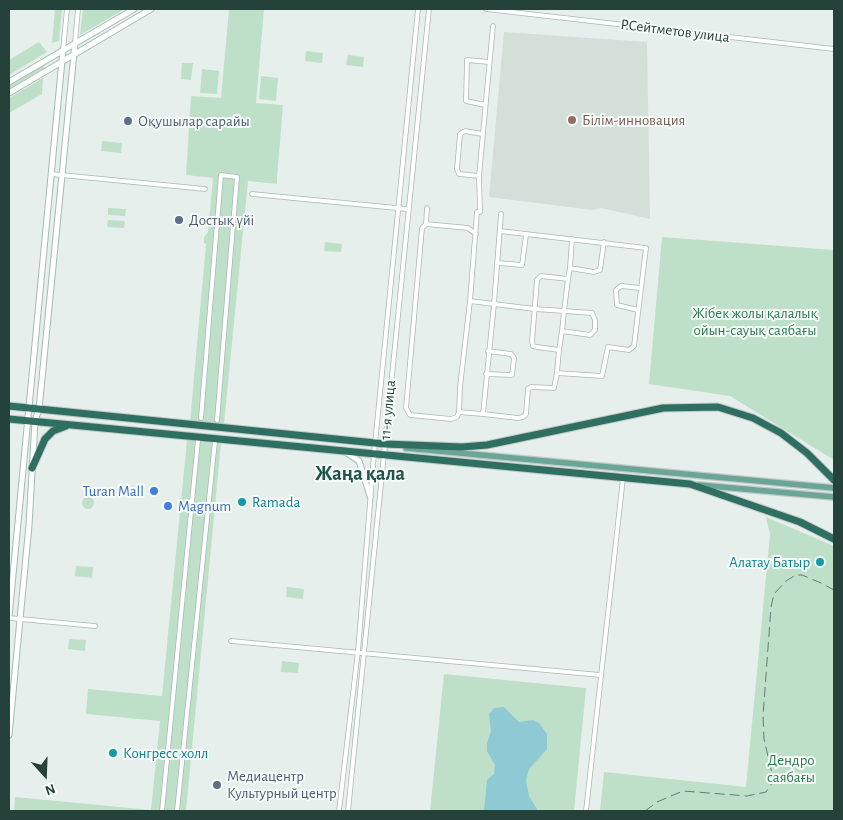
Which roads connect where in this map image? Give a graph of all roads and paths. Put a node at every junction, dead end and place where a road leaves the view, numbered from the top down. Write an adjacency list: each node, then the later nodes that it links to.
1 (67, 9): 11 (street)
2 (78, 9): 9 (street)
3 (134, 9): 9 (street)
4 (151, 9): 12 (street)
5 (418, 9): 24 (street, 11-я улица)
6 (428, 9): 26 (street, 11-я улица)
7 (486, 9): 10 (street, Р.Сейтметов улица)
8 (493, 26): 14 (street)
9 (75, 43): 11 (street); 12 (street)
10 (834, 49)
11 (63, 50): 13 (street); 15 (street)
12 (74, 54): 13 (street); 20 (street)
13 (62, 61): 16 (street); 19 (street)
14 (489, 62): 17 (street); 17 (street)
15 (9, 82)
16 (9, 93)
17 (485, 105): 18 (street)
18 (482, 134): 21 (street); 21 (street)
19 (51, 174): 20 (street); 49 (street)
20 (62, 175): 22 (street); 50 (street)
21 (479, 176): 30 (street)
22 (205, 189)
23 (252, 194): 24 (street)
24 (399, 208): 26 (street); 61 (street, 11-я улица)
25 (426, 208): 28 (street)
26 (407, 209): 62 (street, 11-я улица)
27 (501, 214): 29 (street)
28 (426, 224): 30 (street); 51 (street)
29 (500, 231): 31 (street); 34 (street)
30 (476, 234): 38 (street)
31 (526, 235): 32 (street); 34 (street)
32 (572, 239): 33 (street); 35 (street)
33 (604, 242): 35 (street); 37 (street)
34 (498, 263): 39 (street)
35 (570, 268): 36 (street)
36 (568, 279): 40 (street); 42 (street)
37 (640, 288): 41 (street); 41 (street)
38 (470, 301): 39 (street); 51 (street)
39 (494, 304): 40 (street); 45 (street)
40 (535, 309): 42 (street); 44 (street)
41 (638, 310): 46 (street)
42 (564, 312): 43 (street); 43 (street)
43 (562, 332): 44 (street)
44 (559, 350): 46 (street)
45 (488, 351): 47 (street); 47 (street)
46 (557, 373): 52 (street)
47 (486, 374): 52 (street)
48 (9, 406): 49 (highway)
49 (27, 408): 50 (highway); 55 (street)
50 (40, 409): 57 (street); 61 (highway)
51 (459, 412): 52 (street)
52 (483, 414)
53 (201, 418): 56 (street)
54 (9, 419): 55 (highway)
55 (26, 420): 57 (highway); 74 (street)
56 (217, 420)
57 (36, 421): 58 (highway); 66 (street)
58 (73, 424): 63 (highway); 66 (highway)
59 (198, 440): 82 (street)
60 (215, 441): 83 (street)
61 (376, 443): 62 (highway); 64 (street, 11-я улица)
62 (388, 444): 65 (street, 11-я улица); 68 (highway); 70 (main road)
63 (342, 451): 64 (highway); 71 (street)
64 (374, 454): 65 (highway); 71 (street, 11-я улица)
65 (384, 455): 67 (highway); 79 (street, 11-я улица)
66 (32, 468): 75 (street)
67 (623, 478): 69 (highway); 80 (street)
68 (834, 480)
69 (690, 484): 72 (main road); 73 (highway)
70 (834, 488)
71 (370, 496): 78 (street, 11-я улица)
72 (834, 497)
73 (834, 539)
74 (9, 617): 75 (street)
75 (20, 619): 76 (street); 81 (street)
76 (95, 626)
77 (230, 641): 78 (street)
78 (358, 651): 79 (street); 84 (street, 11-я улица)
79 (364, 652): 80 (street); 85 (street, 11-я улица)
80 (600, 675): 86 (street)
81 (9, 735)
82 (162, 811)
83 (177, 811)
84 (340, 811)
85 (348, 811)
86 (586, 811)

